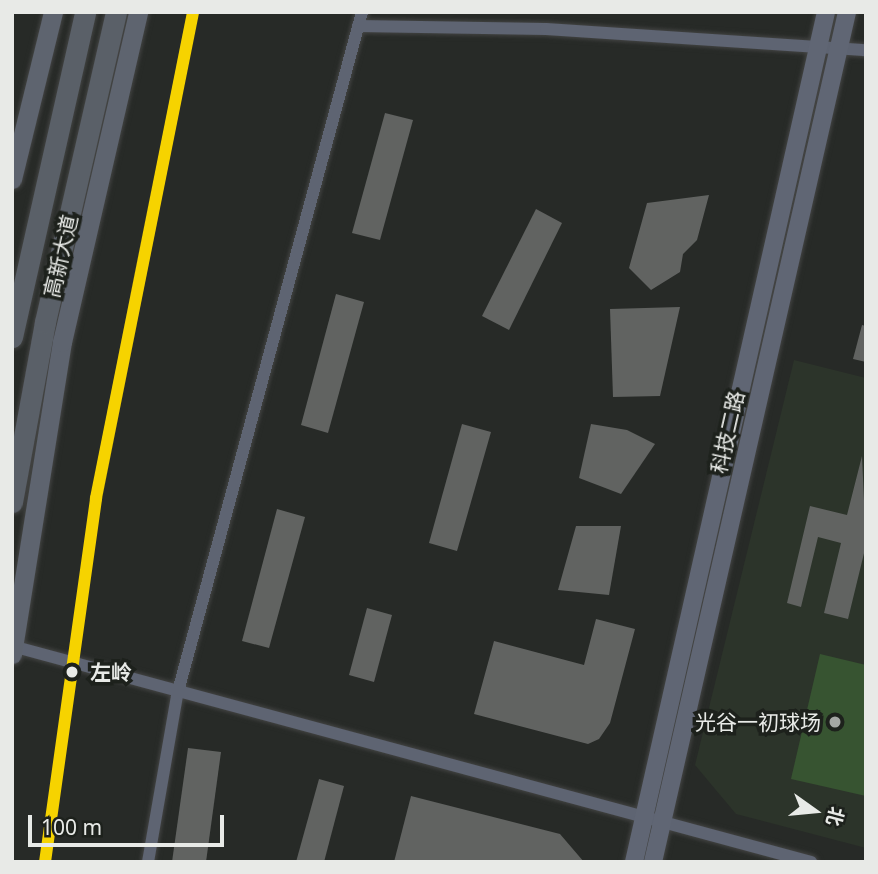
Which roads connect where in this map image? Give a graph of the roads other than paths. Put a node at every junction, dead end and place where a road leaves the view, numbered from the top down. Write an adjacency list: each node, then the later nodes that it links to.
1 (53, 12): 11 (main road)
2 (85, 12): 12 (highway, 高新大道)
3 (116, 12): 13 (highway, 高新大道)
4 (138, 12): 14 (main road)
5 (362, 12): 8 (street)
6 (826, 12): 9 (street, 科技二路)
7 (847, 12): 9 (street, 科技二路)
8 (358, 26): 9 (street); 15 (street)
9 (831, 50): 10 (street); 16 (street, 科技二路); 17 (street, 科技二路)
10 (866, 50)
11 (12, 179)
12 (12, 337)
13 (12, 502)
14 (13, 649): 15 (street)
15 (177, 695): 16 (street); 18 (street)
16 (644, 818): 17 (street); 19 (street, 科技二路)
17 (663, 824): 20 (street, 科技二路); 21 (street)
18 (148, 862)
19 (634, 862)
20 (653, 862)
21 (811, 862)

